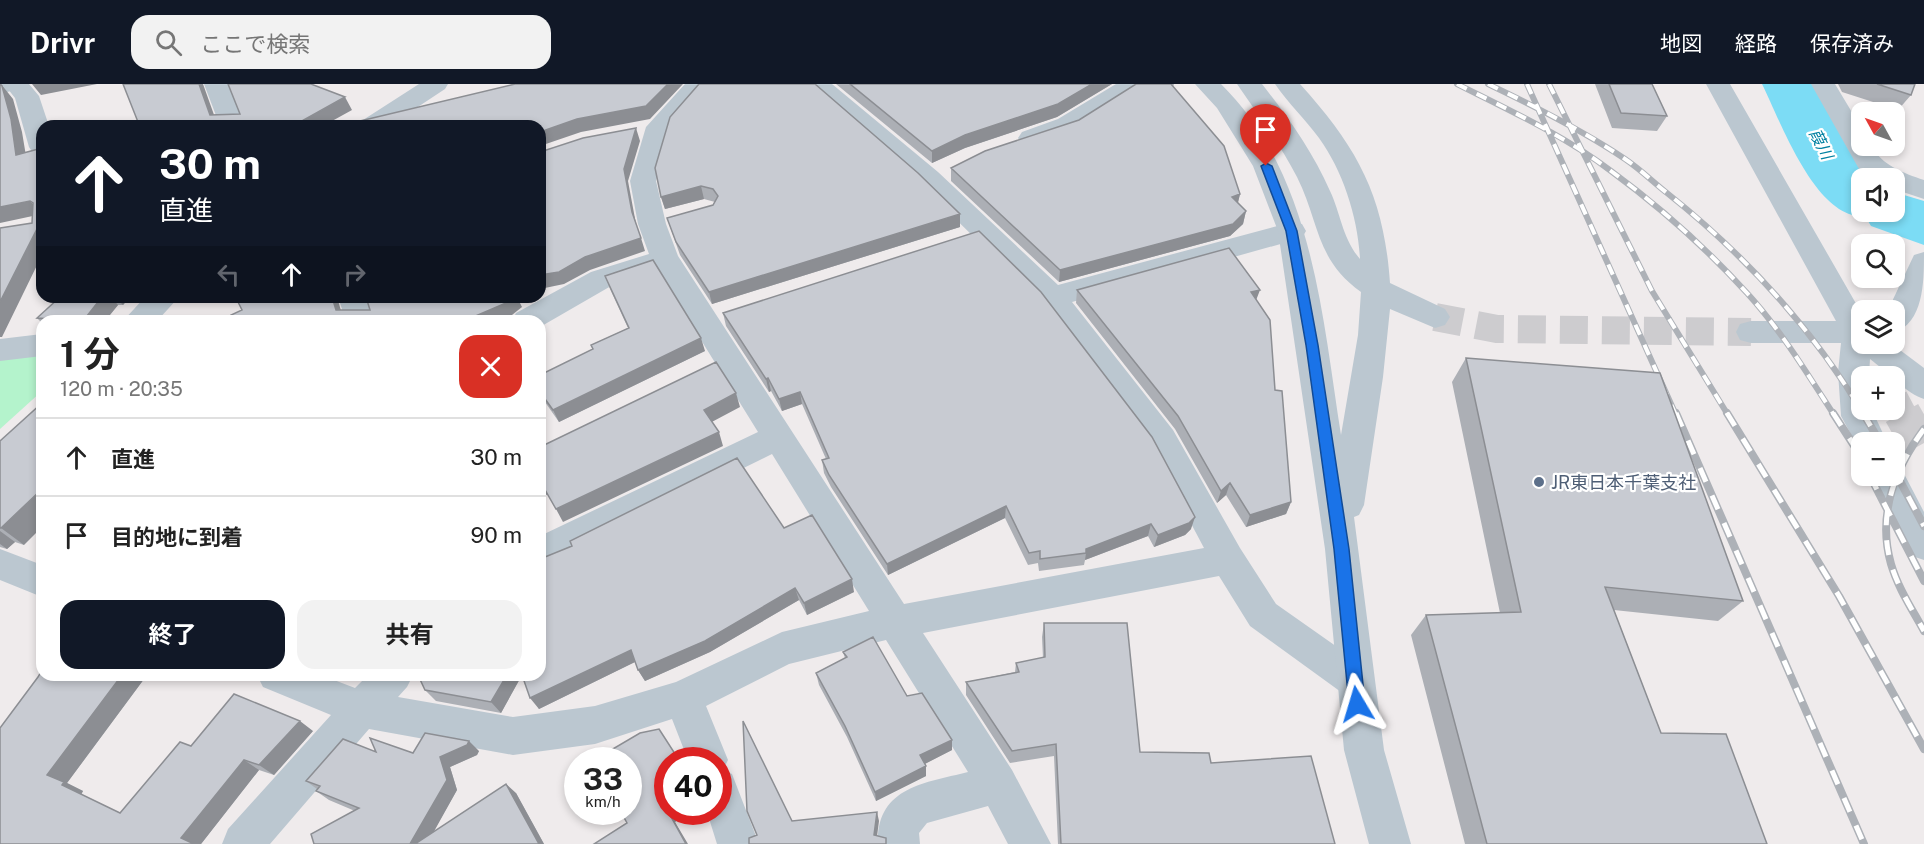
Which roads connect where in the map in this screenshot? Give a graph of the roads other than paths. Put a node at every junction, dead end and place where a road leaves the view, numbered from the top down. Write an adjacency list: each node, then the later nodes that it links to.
1 (9, 84): 13 (street)
2 (16, 84): 16 (street)
3 (216, 84): 14 (street)
4 (435, 84): 15 (street)
5 (699, 84): 26 (street)
6 (817, 84): 20 (street)
7 (1133, 84): 17 (street)
8 (1207, 84): 24 (street)
9 (1249, 84): 33 (street)
10 (1287, 84): 46 (street)
11 (1718, 84): 34 (street)
12 (1823, 84): 19 (street)
13 (0, 87)
14 (230, 120)
15 (381, 120)
16 (36, 127)
17 (1006, 146)
18 (957, 165): 20 (street)
19 (1876, 168)
20 (929, 178): 23 (street)
21 (1905, 183): 22 (street)
22 (1924, 190)
23 (984, 231): 25 (street); 28 (street)
24 (1292, 231): 28 (street); 46 (street)
25 (950, 242)
26 (664, 256): 32 (street); 43 (street)
27 (1924, 261): 30 (street)
28 (1053, 297): 48 (street)
29 (158, 303): 31 (street)
30 (1905, 309)
31 (144, 315)
32 (538, 315)
33 (1435, 317)
34 (1851, 317)
35 (1751, 332): 36 (street)
36 (1851, 337)
37 (36, 346): 38 (street)
38 (0, 350)
39 (1858, 354): 42 (street)
40 (1885, 354): 41 (street)
41 (1924, 387)
42 (1866, 432)
43 (777, 437): 47 (street); 51 (street)
44 (1893, 486): 45 (street)
45 (1924, 545)
46 (1341, 549): 52 (street)
47 (546, 550)
48 (1228, 559): 51 (street); 52 (street)
49 (0, 564): 50 (street)
50 (36, 579)
51 (893, 622): 55 (street); 58 (street)
52 (1354, 680): 64 (street)
53 (291, 681): 56 (street)
54 (388, 681): 56 (street)
55 (683, 698): 56 (street); 57 (street)
56 (361, 709): 60 (street)
57 (703, 747)
58 (998, 784): 62 (street); 63 (street)
59 (732, 823): 61 (street)
60 (243, 844)
61 (738, 844)
62 (899, 844)
63 (1030, 844)
64 (1390, 844)

